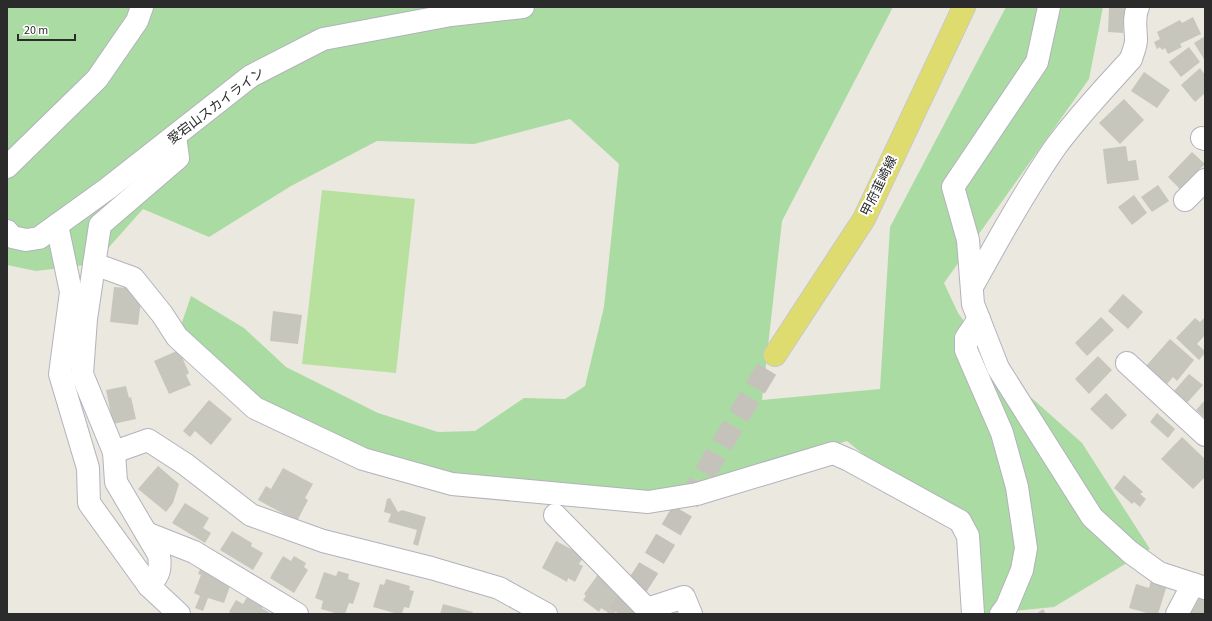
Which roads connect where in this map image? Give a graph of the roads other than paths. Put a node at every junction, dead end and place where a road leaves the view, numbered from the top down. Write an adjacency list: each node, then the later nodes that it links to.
1 (142, 7): 7 (street)
2 (522, 7): 6 (street, 愛宕山スカイライン)
3 (964, 7): 15 (main road, 甲府韮崎線)
4 (1049, 7): 13 (street)
5 (1138, 7): 13 (street)
6 (175, 136): 10 (street, 愛宕山スカイライン); 12 (street)
7 (7, 167)
8 (1205, 180): 9 (street)
9 (1185, 200)
10 (57, 226): 11 (street, 愛宕山スカイライン); 21 (street)
11 (7, 231)
12 (94, 264): 18 (street); 27 (street)
13 (972, 287): 14 (street)
14 (979, 319): 22 (street); 28 (street)
15 (775, 355)
16 (1126, 363): 17 (street)
17 (1205, 435)
18 (114, 452): 20 (street); 25 (street)
19 (556, 515): 26 (street)
20 (146, 533): 21 (street); 24 (street)
21 (149, 586): 23 (street)
22 (1199, 586): 29 (street)
23 (179, 614)
24 (297, 614)
25 (546, 614)
26 (691, 614)
27 (973, 614)
28 (1001, 614)
29 (1177, 614)

